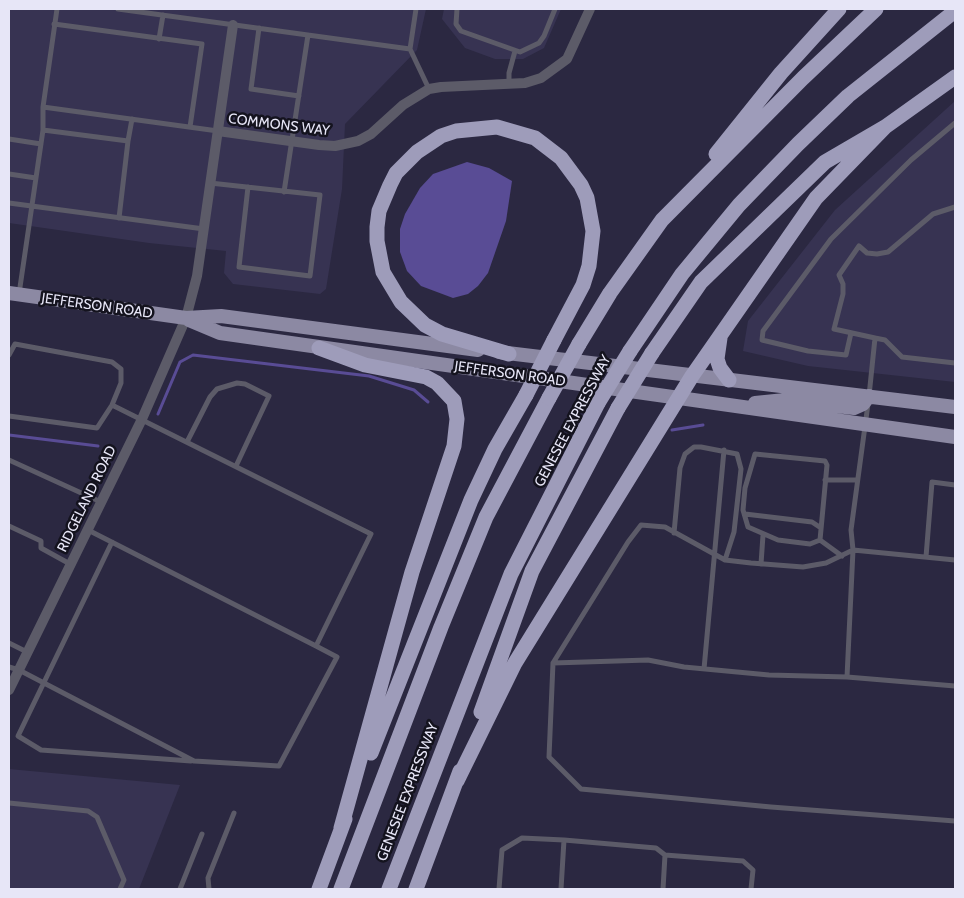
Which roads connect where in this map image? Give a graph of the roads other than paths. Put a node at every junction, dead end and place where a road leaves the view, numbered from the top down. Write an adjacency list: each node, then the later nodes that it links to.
1 (57, 9): 11 (lane)
2 (118, 9): 10 (lane)
3 (416, 9): 16 (lane)
4 (457, 9): 17 (lane)
5 (555, 9): 17 (lane)
6 (590, 9): 19 (street, COMMONS WAY)
7 (839, 9): 42 (highway)
8 (876, 9): 42 (highway, GENESEE EXPRESSWAY)
9 (955, 11): 112 (highway, GENESEE EXPRESSWAY, bridge)
10 (163, 15): 12 (lane); 15 (lane)
11 (54, 24): 15 (lane); 22 (lane)
12 (233, 25): 13 (lane); 28 (street)
13 (259, 28): 14 (lane); 21 (lane)
14 (308, 35): 16 (lane); 21 (lane)
15 (160, 39): 26 (lane)
16 (410, 49): 20 (lane)
17 (515, 51): 19 (lane)
18 (955, 77): 25 (highway)
19 (510, 84): 20 (street, COMMONS WAY)
20 (429, 90): 31 (street, COMMONS WAY)
21 (299, 96): 31 (lane)
22 (42, 107): 23 (lane); 27 (lane)
23 (132, 119): 26 (lane); 30 (lane)
24 (955, 123): 46 (lane)
25 (885, 126): 47 (highway); 99 (highway, bridge)
26 (190, 127): 28 (lane)
27 (43, 130): 30 (lane); 32 (lane)
28 (218, 131): 31 (street, COMMONS WAY); 35 (street, COMMONS WAY)
29 (9, 139): 32 (lane)
30 (128, 141): 41 (lane)
31 (293, 142): 37 (lane)
32 (41, 144): 34 (lane)
33 (9, 174): 34 (lane)
34 (36, 178): 39 (lane)
35 (210, 183): 36 (lane); 43 (street, COMMONS WAY)
36 (248, 187): 37 (lane); 37 (lane)
37 (284, 192)
38 (9, 203): 39 (lane)
39 (32, 206): 41 (lane); 44 (lane)
40 (955, 207): 46 (lane)
41 (119, 218): 43 (lane)
42 (662, 220): 111 (highway, GENESEE EXPRESSWAY, bridge)
43 (204, 229): 45 (street, COMMONS WAY)
44 (14, 293): 45 (main road, JEFFERSON ROAD)
45 (186, 318): 49 (main road, JEFFERSON ROAD); 50 (main road, JEFFERSON ROAD); 61 (street, RIDGELAND ROAD)
46 (851, 333): 48 (lane)
47 (720, 335): 53 (highway); 54 (highway)
48 (875, 338): 52 (lane); 55 (lane)
49 (319, 348): 56 (main road, JEFFERSON ROAD); 103 (highway)
50 (509, 354): 53 (main road, JEFFERSON ROAD); 103 (highway, bridge)
51 (9, 355): 57 (lane)
52 (955, 363)
53 (692, 376): 54 (main road, JEFFERSON ROAD); 56 (highway)
54 (729, 380): 55 (main road, JEFFERSON ROAD)
55 (869, 396): 58 (main road); 59 (main road, JEFFERSON ROAD); 62 (lane)
56 (679, 398): 58 (main road, JEFFERSON ROAD); 99 (highway)
57 (112, 404): 60 (lane); 61 (lane)
58 (733, 406): 62 (main road, JEFFERSON ROAD)
59 (955, 407)
60 (9, 416)
61 (142, 419): 64 (lane); 71 (street, RIDGELAND ROAD)
62 (865, 425): 63 (main road, JEFFERSON ROAD); 69 (lane)
63 (955, 437)
64 (187, 442): 67 (lane); 67 (lane)
65 (724, 450): 76 (lane); 81 (lane); 84 (lane)
66 (9, 460): 71 (lane)
67 (236, 466): 89 (lane)
68 (825, 480): 69 (lane); 72 (lane); 74 (lane)
69 (857, 480): 80 (lane)
70 (955, 485): 83 (lane)
71 (101, 502): 75 (street, RIDGELAND ROAD)
72 (745, 514): 74 (lane); 77 (lane)
73 (9, 526): 86 (lane)
74 (821, 528): 78 (lane)
75 (87, 530): 79 (lane); 86 (street, RIDGELAND ROAD)
76 (674, 533): 81 (lane); 91 (lane)
77 (763, 535): 78 (lane); 87 (lane)
78 (820, 540): 82 (lane)
79 (112, 542): 89 (lane); 95 (lane)
80 (853, 550): 82 (lane); 83 (lane); 94 (lane)
81 (714, 555): 84 (lane); 93 (lane)
82 (842, 556): 87 (lane)
83 (926, 557): 85 (lane)
84 (725, 560): 87 (lane)
85 (955, 560)
86 (70, 564): 90 (street, RIDGELAND ROAD)
87 (761, 564)
88 (9, 643): 90 (lane)
89 (316, 646): 98 (lane)
90 (27, 652): 92 (street, RIDGELAND ROAD)
91 (553, 663): 93 (lane); 102 (lane)
92 (14, 669): 95 (lane); 97 (street, RIDGELAND ROAD)
93 (704, 669): 94 (lane)
94 (847, 677): 96 (lane)
95 (43, 682): 98 (lane); 98 (lane)
96 (955, 686)
97 (9, 690)
98 (194, 761)
99 (457, 781): 113 (highway)
100 (9, 803): 107 (lane)
101 (234, 813): 109 (lane)
102 (955, 820)
103 (341, 828): 110 (highway)
104 (202, 834): 108 (lane)
105 (564, 840): 106 (lane); 114 (lane); 115 (lane)
106 (665, 855): 116 (lane); 117 (lane)
107 (120, 889)
108 (180, 889)
109 (209, 889)
110 (318, 889)
111 (341, 889)
112 (389, 889)
113 (416, 889)
114 (499, 889)
115 (560, 889)
116 (663, 889)
117 (751, 889)

